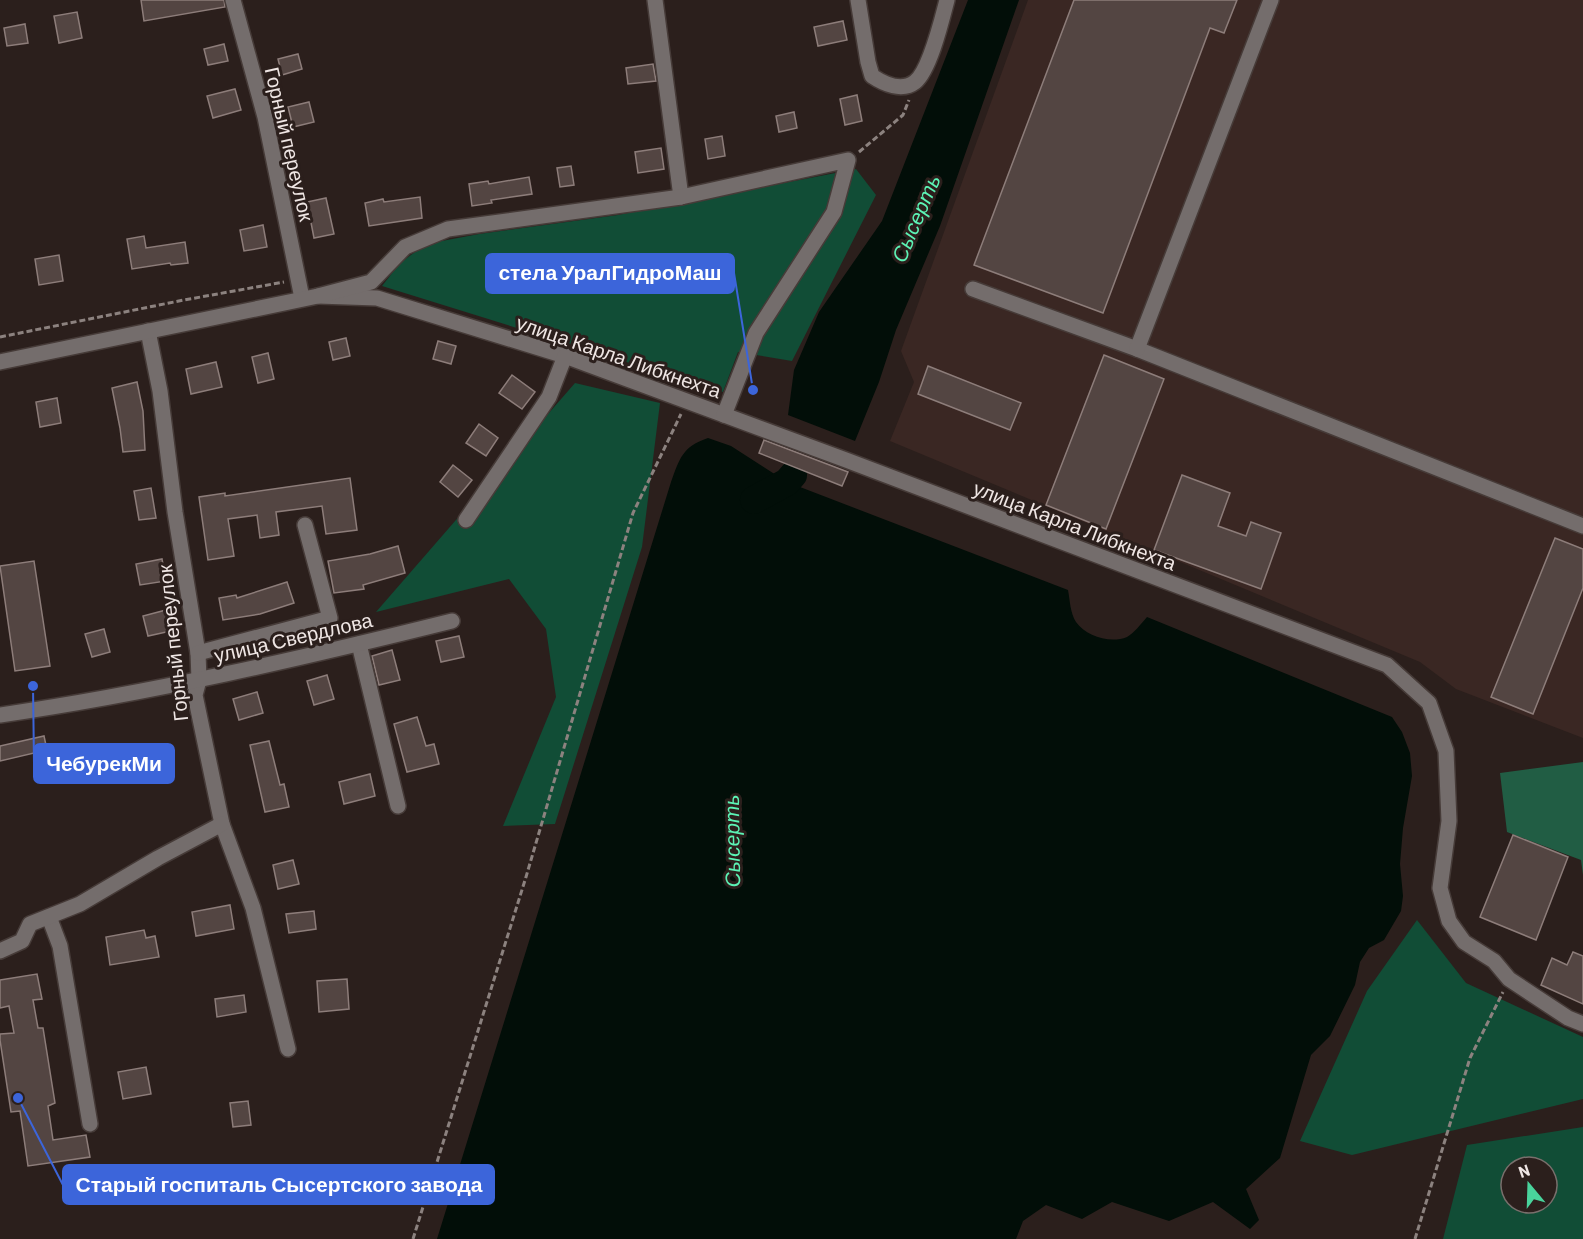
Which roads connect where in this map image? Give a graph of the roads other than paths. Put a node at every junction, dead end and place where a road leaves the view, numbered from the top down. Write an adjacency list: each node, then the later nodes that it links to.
1 (233, 0): 9 (street, Горный переулок)
2 (655, 0): 6 (street)
3 (858, 0): 4 (street)
4 (948, 0)
5 (1271, 0): 11 (street)
6 (681, 197): 8 (street, улица Карла Либкнехта); 14 (street, улица Карла Либкнехта)
7 (974, 289): 11 (street)
8 (318, 296): 9 (street, улица Карла Либкнехта); 12 (street, улица Карла Либкнехта)
9 (302, 298): 10 (street, улица Карла Либкнехта)
10 (148, 331): 13 (street, улица Карла Либкнехта); 20 (street, Горный переулок)
11 (1137, 349): 17 (street)
12 (566, 357): 14 (street, улица Карла Либкнехта); 15 (street)
13 (0, 362)
14 (724, 415): 27 (street, улица Карла Либкнехта)
15 (466, 520)
16 (305, 525): 20 (street)
17 (1583, 526)
18 (452, 621): 19 (street, улица Свердлова)
19 (359, 644): 21 (street, улица Свердлова); 23 (street)
20 (198, 653): 21 (street, Горный переулок)
21 (199, 680): 22 (street, улица Свердлова); 24 (street, Горный переулок)
22 (0, 715)
23 (398, 806)
24 (222, 824): 25 (street); 28 (street, Горный переулок)
25 (49, 918): 26 (street); 29 (street)
26 (0, 951)
27 (1583, 1024)
28 (288, 1049)
29 (90, 1124)

